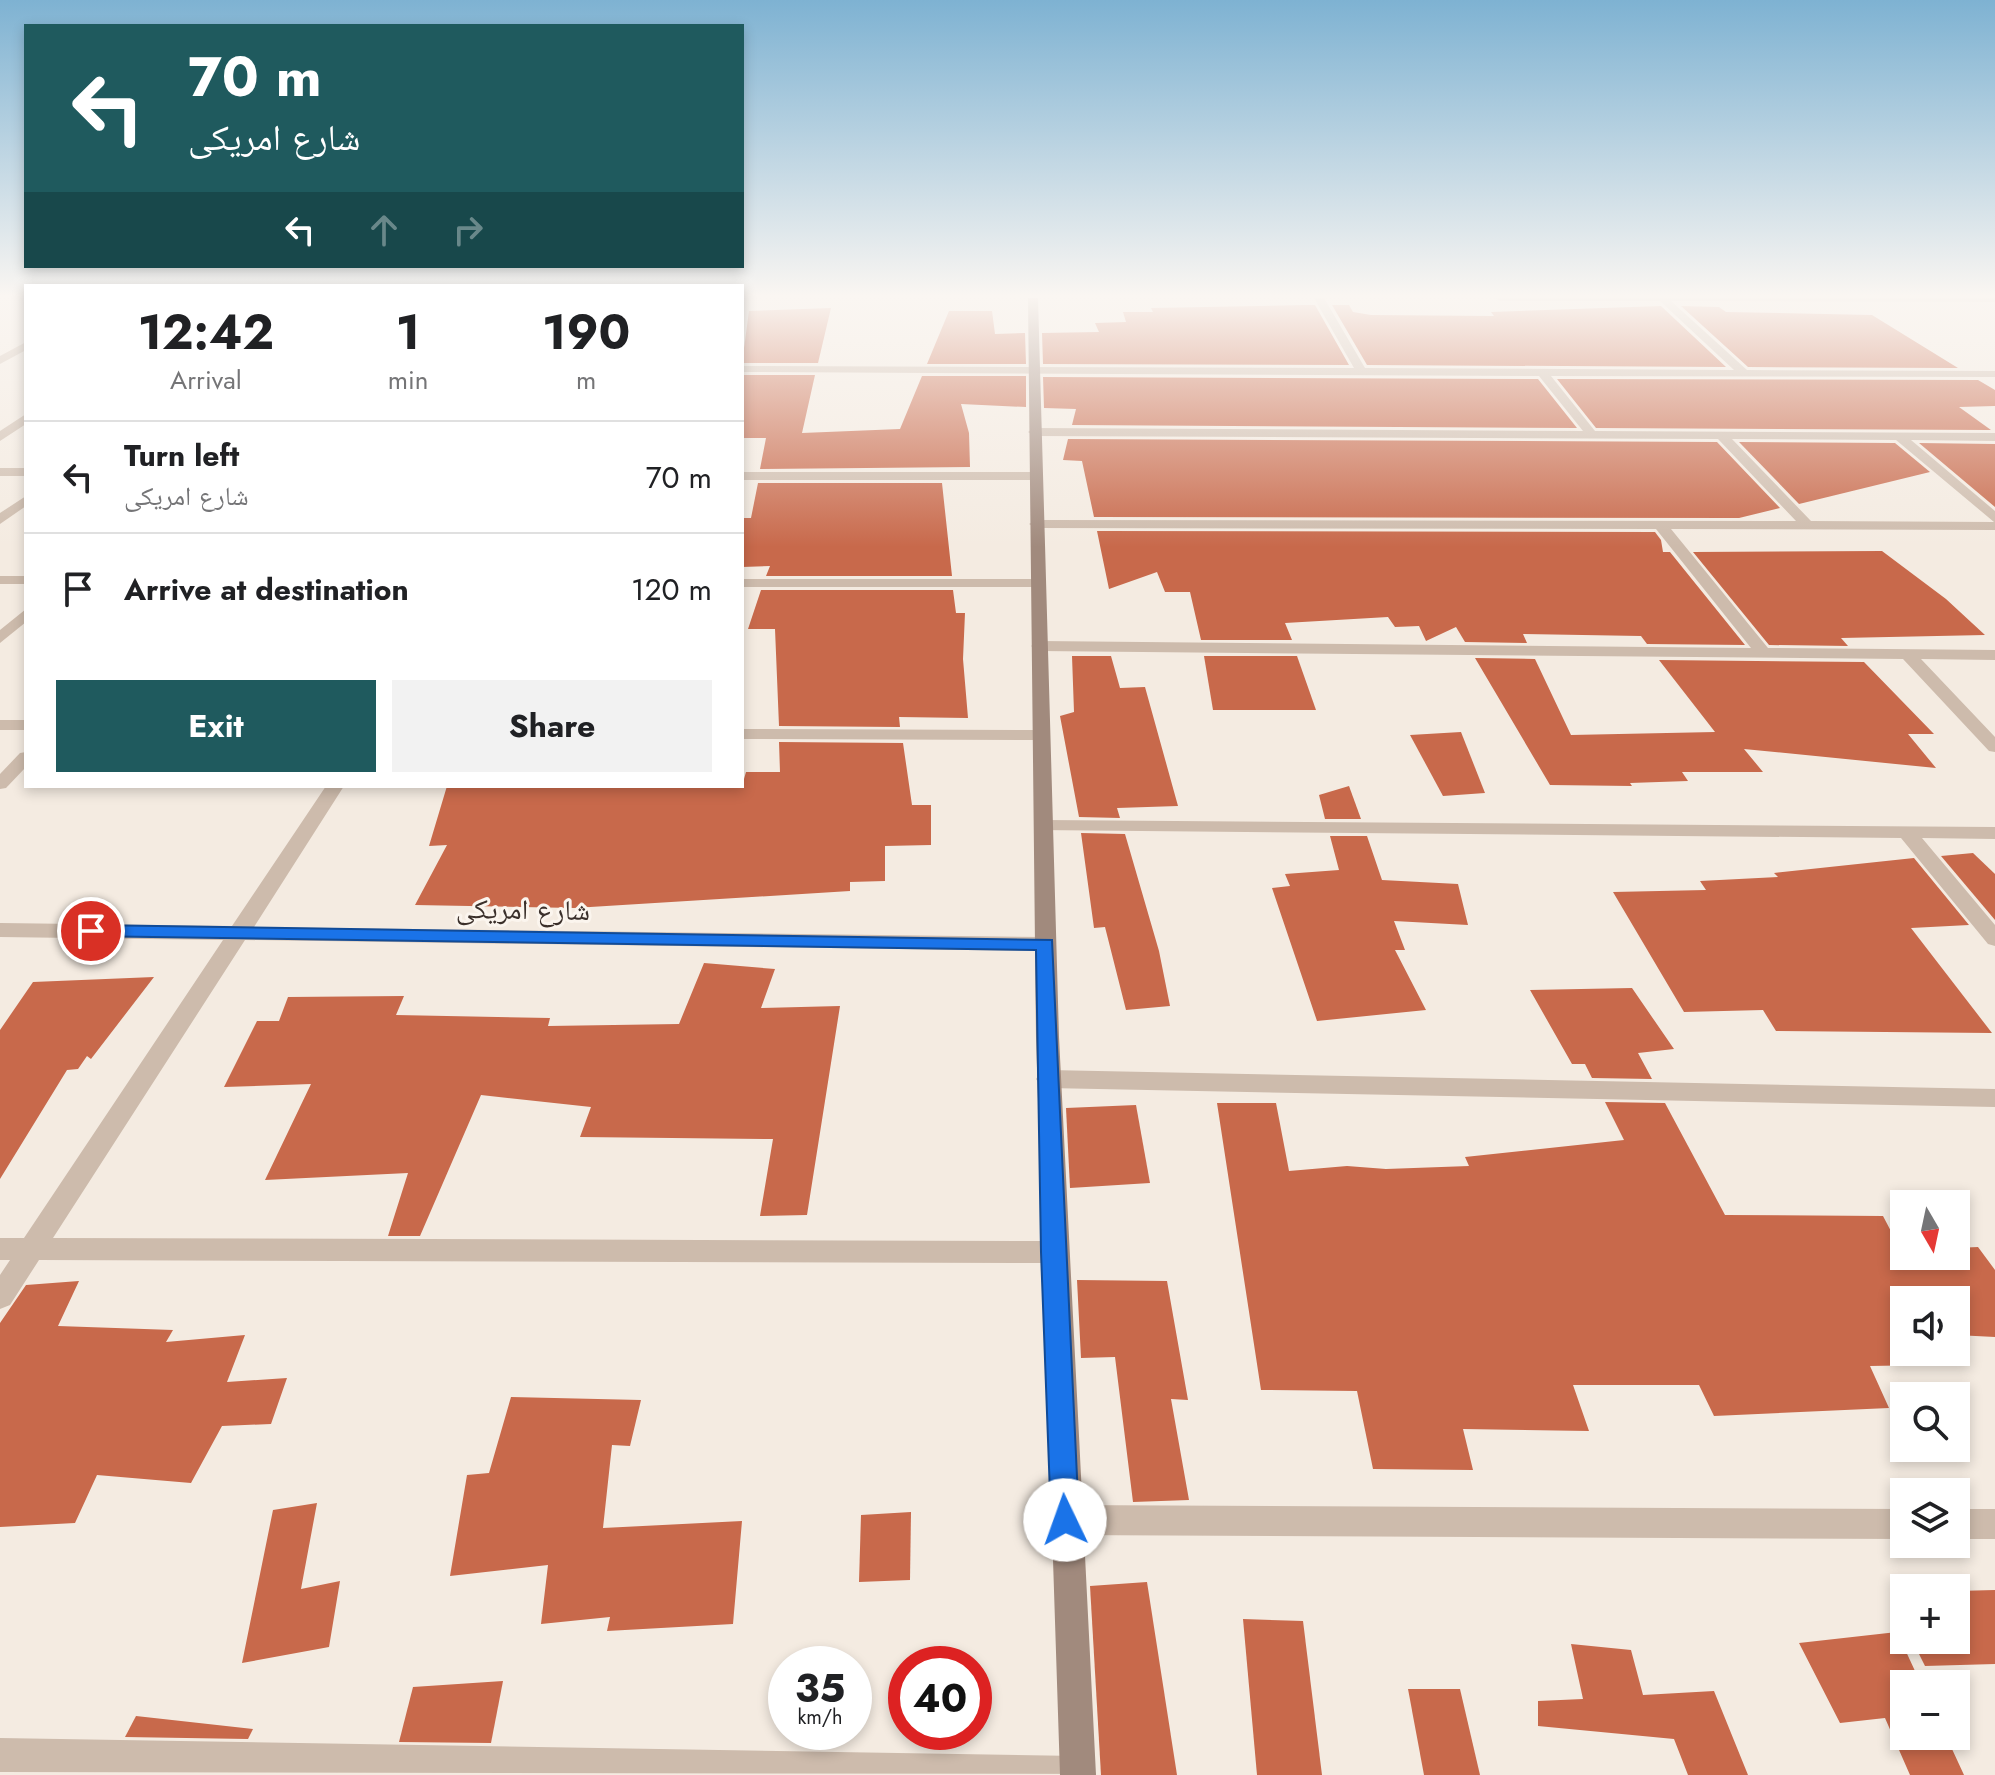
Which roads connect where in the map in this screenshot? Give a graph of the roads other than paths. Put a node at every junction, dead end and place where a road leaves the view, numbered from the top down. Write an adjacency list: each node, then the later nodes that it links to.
1 (1032, 381): 4 (street)
2 (1549, 381): 5 (street)
3 (24, 419): 7 (street)
4 (1034, 432): 5 (street); 13 (street)
5 (1592, 435): 6 (street)
6 (1722, 436): 8 (street); 19 (street)
7 (0, 437)
8 (1900, 437): 9 (street); 15 (street)
9 (1995, 437)
10 (0, 472): 11 (street)
11 (24, 472)
12 (744, 476): 13 (street)
13 (1033, 476): 17 (street)
14 (24, 502): 16 (street)
15 (1995, 518)
16 (0, 520)
17 (1036, 524): 18 (street); 24 (street)
18 (1659, 524): 19 (street); 28 (street)
19 (1806, 524): 20 (street)
20 (1995, 526)
21 (0, 580): 22 (street)
22 (24, 580)
23 (744, 583): 24 (street)
24 (1037, 583): 27 (street)
25 (24, 616): 26 (street)
26 (0, 638)
27 (1039, 646): 28 (street); 34 (street)
28 (1763, 652): 29 (street)
29 (1907, 654): 30 (street); 35 (street)
30 (1995, 655)
31 (0, 725): 32 (street)
32 (24, 725)
33 (744, 734): 34 (street)
34 (1040, 735): 39 (street)
35 (1995, 747)
36 (24, 759): 37 (street)
37 (0, 784)
38 (334, 788): 43 (street)
39 (1044, 826): 40 (street); 45 (street)
40 (1907, 833): 41 (street); 44 (street)
41 (1995, 833)
42 (0, 930): 43 (street, شارع امريكى)
43 (242, 933): 45 (street, شارع امريكى); 49 (street)
44 (1995, 939)
45 (1045, 944): 46 (street)
46 (1048, 1079): 47 (street); 50 (street)
47 (1995, 1098)
48 (0, 1249): 49 (street)
49 (31, 1249): 50 (street); 51 (street)
50 (1053, 1252): 52 (street)
51 (0, 1297)
52 (1065, 1520): 53 (street); 57 (street)
53 (1890, 1524)
54 (1970, 1524): 55 (street)
55 (1995, 1524)
56 (0, 1755): 57 (street)
57 (1078, 1774)

